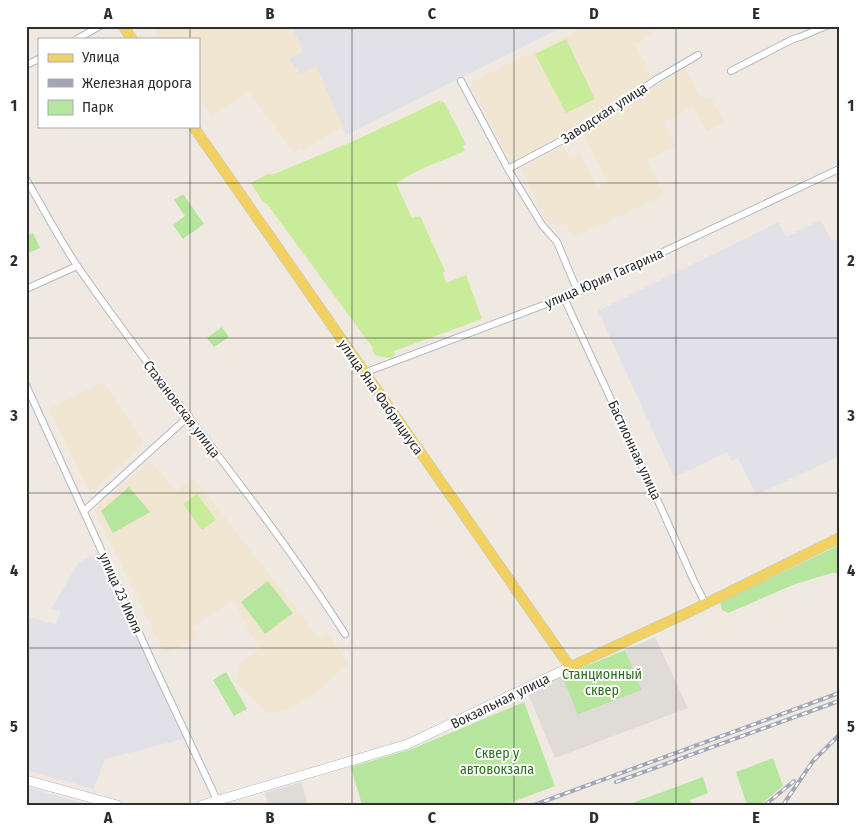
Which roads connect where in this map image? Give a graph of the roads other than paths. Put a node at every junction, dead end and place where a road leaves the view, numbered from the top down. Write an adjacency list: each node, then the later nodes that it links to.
1 (100, 26): 4 (street)
2 (123, 26): 5 (main road)
3 (826, 26): 9 (street)
4 (79, 38)
5 (131, 38)
6 (698, 55): 13 (street, Заводская улица)
7 (38, 59): 8 (street)
8 (26, 65)
9 (731, 71)
10 (461, 81): 13 (street)
11 (194, 128): 19 (main road, улица Яна Фабрициуса)
12 (839, 169): 17 (street, улица Юрия Гагарина)
13 (508, 170): 17 (street)
14 (26, 179): 15 (street, Стахановская улица)
15 (78, 266): 16 (street); 21 (street, Стахановская улица)
16 (26, 289)
17 (578, 292): 18 (street, улица Юрия Гагарина)
18 (564, 298): 19 (street, улица Юрия Гагарина); 24 (street, Бастионная улица)
19 (364, 373): 26 (main road, улица Яна Фабрициуса)
20 (26, 385): 22 (street, улица 23 Июля)
21 (189, 416): 22 (street); 25 (street, Стахановская улица)
22 (84, 511): 28 (street, улица 23 Июля)
23 (839, 538): 24 (main road, Вокзальная улица)
24 (705, 603): 26 (main road, Вокзальная улица)
25 (345, 634)
26 (570, 667): 28 (main road, Вокзальная улица)
27 (26, 780): 29 (main road)
28 (217, 800): 30 (main road, Вокзальная улица)
29 (117, 805)
30 (202, 805)

